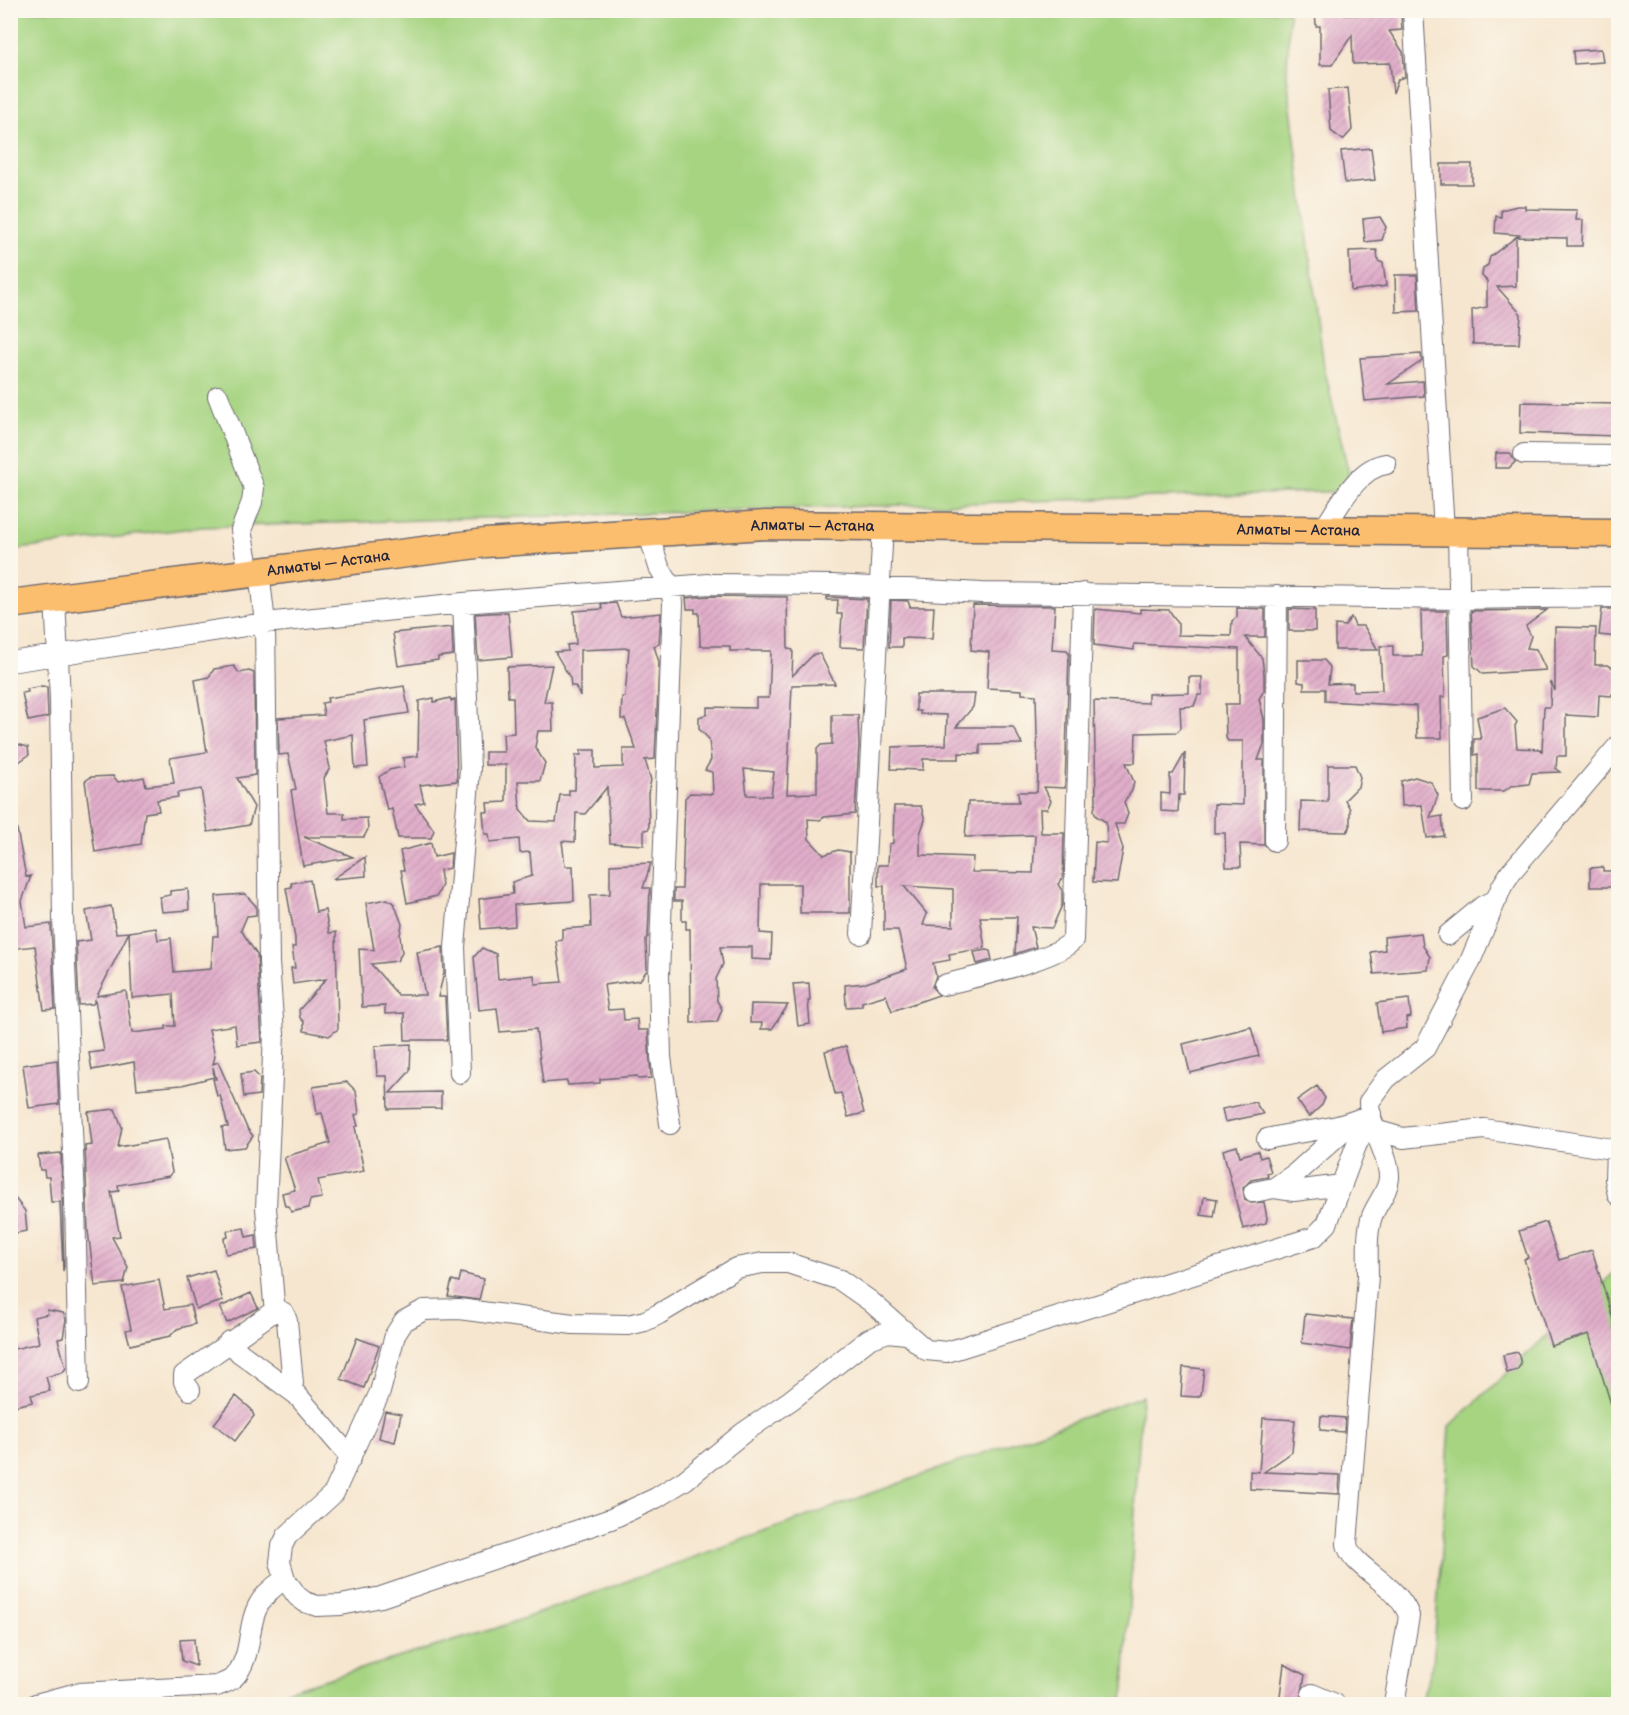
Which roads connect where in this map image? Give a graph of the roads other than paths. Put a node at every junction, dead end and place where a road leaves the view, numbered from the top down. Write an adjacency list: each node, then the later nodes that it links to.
1 (1413, 10): 8 (street)
2 (218, 396): 11 (street)
3 (1524, 454): 4 (street)
4 (1618, 455)
5 (1386, 464): 7 (street)
6 (883, 526): 7 (highway, Алматы — Астана); 9 (highway, Алматы — Астана); 13 (street)
7 (1323, 530): 8 (highway, Алматы — Астана)
8 (1451, 531): 10 (highway, Алматы — Астана); 18 (street)
9 (648, 532): 11 (highway, Алматы — Астана); 12 (street)
10 (1618, 533)
11 (254, 571): 17 (highway, Алматы — Астана); 21 (street)
12 (671, 587): 13 (street); 19 (street); 33 (street)
13 (881, 589): 14 (street); 28 (street)
14 (1083, 593): 15 (street); 30 (street)
15 (1277, 596): 18 (street); 26 (street)
16 (1618, 597): 18 (street)
17 (55, 598): 20 (highway, Алматы — Астана); 22 (street)
18 (1460, 599): 25 (street)
19 (464, 603): 21 (street); 31 (street)
20 (10, 604)
21 (265, 623): 22 (street); 41 (street)
22 (58, 656): 23 (street); 44 (street)
23 (10, 662)
24 (1618, 746): 27 (street)
25 (1463, 801)
26 (1275, 841)
27 (1497, 899): 29 (street); 32 (street)
28 (861, 934)
29 (1448, 935)
30 (944, 985)
31 (460, 1073)
32 (1373, 1122): 34 (street); 36 (street); 37 (street); 50 (street)
33 (670, 1124)
34 (1350, 1124): 35 (street); 38 (street)
35 (1267, 1139)
36 (1617, 1149): 40 (street)
37 (1342, 1185): 38 (street); 42 (street)
38 (1274, 1188): 39 (street)
39 (1254, 1192)
40 (1618, 1195)
41 (277, 1309): 43 (street); 45 (street)
42 (906, 1334): 47 (street); 48 (street)
43 (229, 1341): 45 (street); 46 (street)
44 (79, 1383)
45 (291, 1389): 47 (street)
46 (190, 1390)
47 (351, 1458): 48 (street)
48 (285, 1580): 51 (street)
49 (1312, 1694): 52 (street)
50 (1389, 1701)
51 (36, 1704)
52 (1335, 1704)

